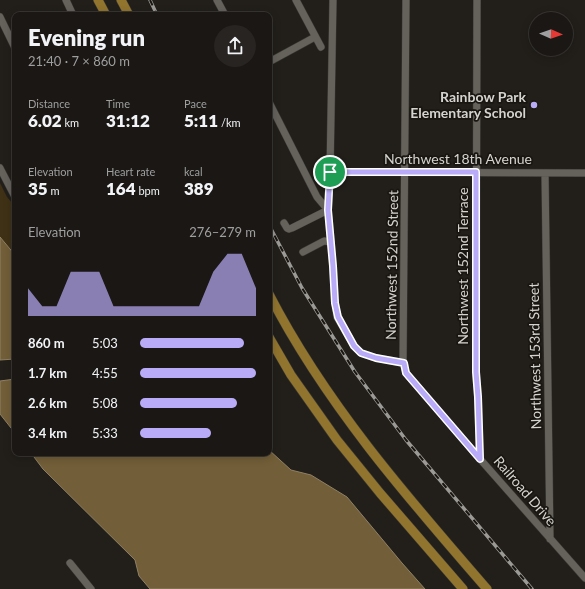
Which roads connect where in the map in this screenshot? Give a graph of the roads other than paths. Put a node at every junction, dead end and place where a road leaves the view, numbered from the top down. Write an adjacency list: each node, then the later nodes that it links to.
1 (66, 0): 9 (street)
2 (98, 0): 10 (main road)
3 (121, 0): 11 (main road)
4 (217, 0): 12 (street)
5 (296, 0): 14 (street)
6 (333, 0): 20 (street)
7 (406, 0): 21 (street, Northwest 152nd Street)
8 (477, 0): 22 (street, Northwest 152nd Terrace)
9 (72, 12)
10 (104, 12)
11 (127, 12)
12 (223, 12)
13 (0, 17): 15 (street)
14 (315, 37): 16 (street); 17 (street)
15 (12, 42)
16 (321, 47)
17 (272, 60)
18 (272, 108): 26 (street)
19 (0, 168): 25 (street)
20 (330, 172): 21 (street, Northwest 18th Avenue); 26 (street)
21 (406, 172): 22 (street, Northwest 18th Avenue); 32 (street, Northwest 152nd Street)
22 (476, 172): 23 (street, Northwest 18th Avenue); 33 (street, Northwest 152nd Terrace)
23 (545, 173): 24 (street, Northwest 18th Avenue); 34 (street, Northwest 153rd Street)
24 (585, 173)
25 (12, 191)
26 (328, 210): 27 (street); 28 (street)
27 (284, 223)
28 (331, 242): 29 (street); 32 (street)
29 (303, 252)
30 (272, 300): 39 (main road)
31 (272, 343): 38 (main road)
32 (404, 363): 33 (street, Railroad Drive)
33 (480, 459): 34 (street, Railroad Drive)
34 (550, 539): 36 (street, Railroad Drive)
35 (70, 563): 37 (street)
36 (585, 578)
37 (91, 589)
38 (463, 589)
39 (487, 589)

